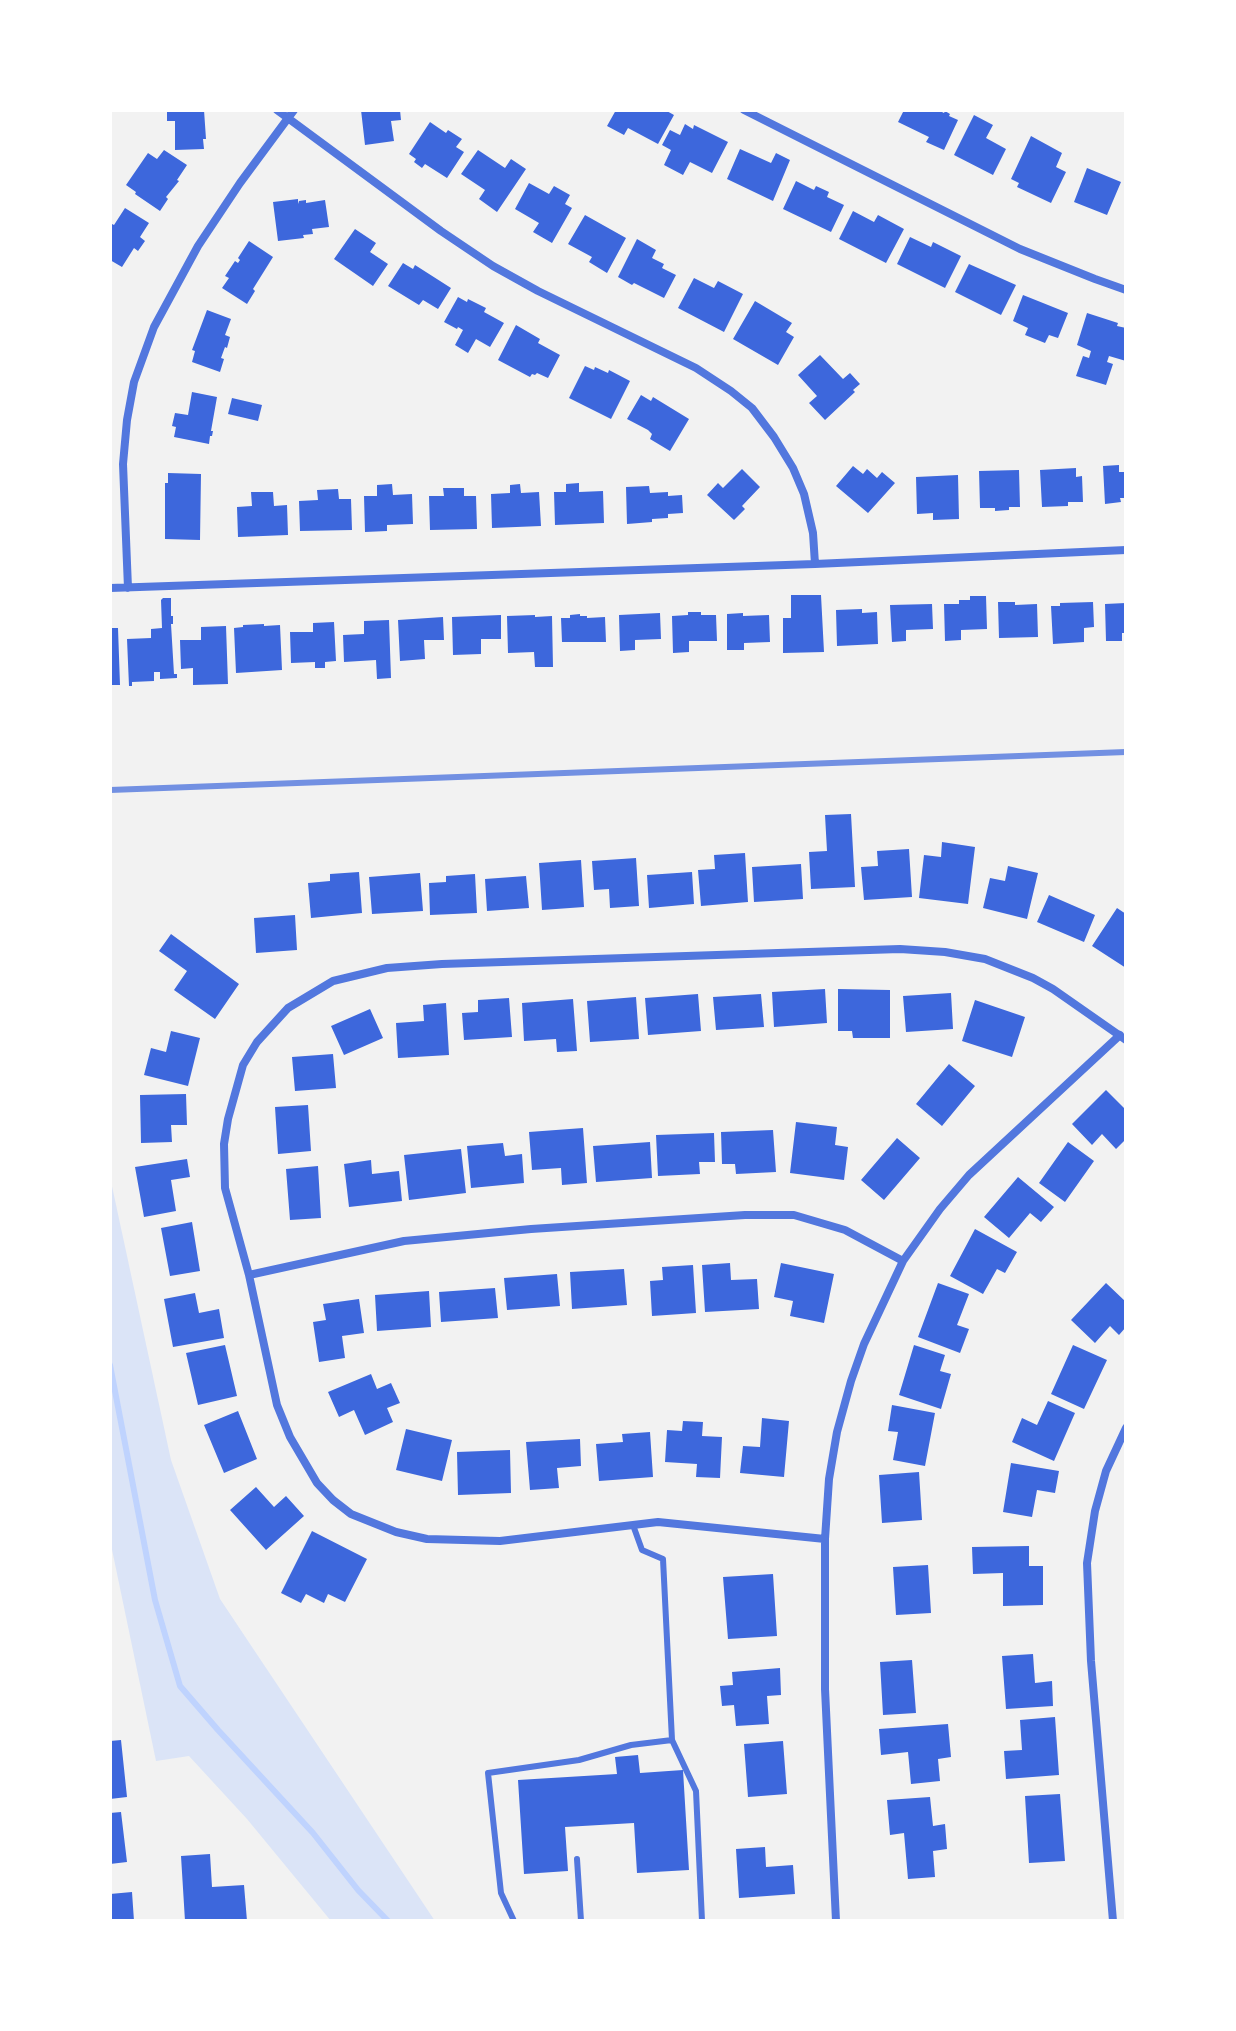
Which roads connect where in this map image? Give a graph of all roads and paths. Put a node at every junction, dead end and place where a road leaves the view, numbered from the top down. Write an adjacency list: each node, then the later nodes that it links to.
1 (277, 110): 3 (street)
2 (744, 110): 4 (street)
3 (291, 114): 6 (street); 8 (street)
4 (1126, 290)
5 (1126, 550): 6 (street)
6 (815, 564): 8 (street)
7 (110, 588): 8 (street)
8 (128, 588)
9 (1123, 1037): 10 (street); 11 (street)
10 (903, 1261): 11 (street); 14 (street)
11 (249, 1275): 13 (street)
12 (1126, 1428): 21 (street)
13 (633, 1525): 14 (street); 15 (lane)
14 (825, 1539): 20 (street)
15 (672, 1740): 17 (lane); 19 (lane)
16 (577, 1859): 18 (lane)
17 (514, 1921)
18 (581, 1921)
19 (702, 1921)
20 (836, 1921)
21 (1113, 1921)

